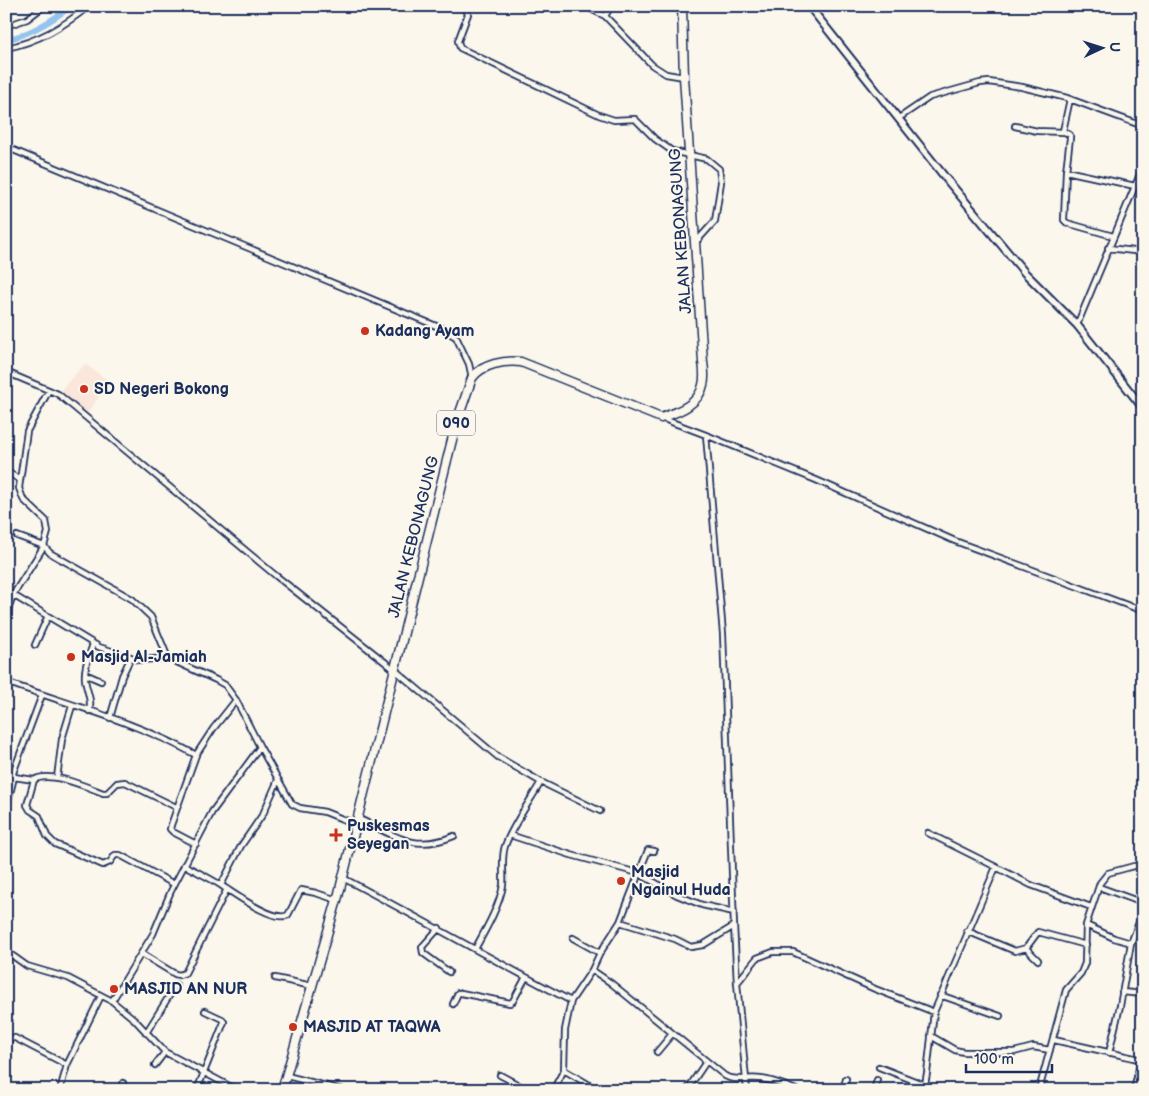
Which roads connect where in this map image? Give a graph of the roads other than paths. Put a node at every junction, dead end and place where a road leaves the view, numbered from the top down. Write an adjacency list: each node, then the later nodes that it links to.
1 (44, 6): 9 (street)
2 (89, 6): 10 (street)
3 (584, 6): 8 (street)
4 (611, 6): 8 (street)
5 (682, 6): 11 (main road, JALAN KEBONAGUNG)
6 (809, 6): 13 (street)
7 (460, 7): 18 (street)
8 (606, 16): 11 (street)
9 (6, 26)
10 (6, 48)
11 (684, 77): 18 (main road, JALAN KEBONAGUNG)
12 (1070, 99): 13 (street); 15 (street); 16 (street)
13 (899, 118): 27 (street)
14 (1015, 126): 16 (street)
15 (1143, 126)
16 (1064, 132): 20 (street)
17 (6, 147): 29 (street)
18 (689, 156): 24 (main road, JALAN KEBONAGUNG); 24 (street)
19 (1143, 167): 21 (street)
20 (1066, 171): 21 (street); 23 (street)
21 (1135, 185): 22 (street); 23 (street)
22 (1143, 186)
23 (1113, 236): 25 (street)
24 (695, 243): 32 (main road, JALAN KEBONAGUNG)
25 (1108, 248): 26 (street); 27 (street)
26 (1143, 252)
27 (1077, 325): 31 (street)
28 (6, 372): 30 (street)
29 (472, 378): 32 (main road); 47 (main road, JALAN KEBONAGUNG / 090)
30 (49, 390): 35 (street); 47 (street)
31 (1143, 408)
32 (661, 418): 33 (street)
33 (706, 435): 40 (street); 84 (street)
34 (6, 471): 35 (street)
35 (20, 480): 37 (street)
36 (17, 536): 37 (street)
37 (44, 546): 39 (street); 46 (street)
38 (6, 592): 39 (street)
39 (13, 595): 41 (street); 42 (street)
40 (1143, 611)
41 (6, 615)
42 (48, 616): 43 (street); 44 (street)
43 (93, 644): 45 (street); 48 (street)
44 (34, 645)
45 (131, 657): 46 (street); 55 (street)
46 (168, 658): 52 (street)
47 (395, 670): 62 (street); 66 (main road, JALAN KEBONAGUNG / 090)
48 (85, 674): 49 (street); 54 (street)
49 (101, 681)
50 (6, 682): 51 (street)
51 (42, 695): 53 (street); 58 (street)
52 (236, 700): 56 (street); 57 (street)
53 (72, 706): 54 (street); 59 (street)
54 (89, 711): 55 (street)
55 (110, 718): 57 (street)
56 (260, 748): 61 (street); 70 (street)
57 (196, 755): 63 (street)
58 (14, 777): 60 (street); 64 (street)
59 (57, 778): 60 (street); 63 (street)
60 (34, 780): 77 (street)
61 (278, 780): 66 (street); 78 (street)
62 (541, 782): 65 (street); 68 (street)
63 (176, 808): 70 (street)
64 (6, 810)
65 (600, 811)
66 (356, 821): 69 (street); 76 (main road, JALAN KEBONAGUNG / 090)
67 (928, 834): 74 (street)
68 (510, 835): 75 (street); 97 (street)
69 (454, 836)
70 (196, 844): 72 (street)
71 (654, 850): 75 (street)
72 (184, 865): 77 (street); 78 (street)
73 (1143, 866): 79 (street)
74 (996, 867): 83 (street); 91 (street)
75 (638, 873): 84 (street); 86 (street)
76 (343, 878): 81 (main road, JALAN KEBONAGUNG / 090); 90 (street)
77 (174, 884): 100 (street)
78 (221, 885): 80 (street)
79 (1099, 887): 82 (street); 83 (street)
80 (227, 889): 81 (street); 100 (street)
81 (337, 900): 108 (main road, JALAN KEBONAGUNG / 090)
82 (1143, 903)
83 (1091, 907): 87 (street)
84 (734, 912): 88 (street)
85 (1143, 912): 94 (street)
86 (620, 922): 88 (street); 99 (street)
87 (1086, 925): 94 (street); 95 (street)
88 (734, 926): 106 (street)
89 (1040, 927): 92 (street)
90 (439, 928): 97 (street); 103 (street)
91 (967, 931): 96 (street); 111 (street)
92 (1038, 932): 95 (street); 96 (street)
93 (573, 938): 99 (street)
94 (1131, 943): 109 (street)
95 (1086, 945): 122 (street)
96 (1026, 948): 101 (street)
97 (474, 949): 104 (street)
98 (6, 951): 112 (street)
99 (600, 952): 102 (street)
100 (142, 954): 113 (street)
101 (1038, 960)
102 (592, 970): 114 (street); 120 (street)
103 (449, 972)
104 (526, 977): 114 (street); 115 (street)
105 (275, 978): 108 (street)
106 (737, 983): 117 (street); 137 (street)
107 (176, 985): 119 (street)
108 (313, 986): 136 (main road, JALAN KEBONAGUNG / 090)
109 (1122, 992): 110 (street); 127 (street)
110 (1143, 994)
111 (940, 995): 117 (street); 118 (street)
112 (101, 996): 113 (street); 130 (street)
113 (112, 1001): 119 (street)
114 (571, 1001): 133 (street)
115 (453, 1004)
116 (205, 1011): 134 (street)
117 (934, 1012): 121 (street)
118 (1000, 1016)
119 (146, 1033): 125 (street)
120 (672, 1034): 126 (street); 129 (street)
121 (931, 1036): 124 (street); 141 (street)
122 (1054, 1040): 124 (street); 127 (street)
123 (6, 1042): 130 (street)
124 (1050, 1050): 156 (street)
125 (165, 1052): 131 (street); 134 (street)
126 (657, 1052)
127 (1109, 1053): 128 (street)
128 (1142, 1060): 157 (street)
129 (706, 1062): 137 (street); 151 (street)
130 (67, 1065): 142 (street)
131 (155, 1065)
132 (879, 1067): 141 (street)
133 (564, 1070): 149 (street); 150 (street)
134 (205, 1074): 144 (street); 145 (street)
135 (500, 1075): 148 (street)
136 (287, 1076): 146 (main road, JALAN KEBONAGUNG / 090); 147 (street)
137 (746, 1078): 152 (street); 153 (street)
138 (846, 1079): 154 (street)
139 (877, 1080): 155 (street)
140 (123, 1083): 143 (street)
141 (925, 1087)
142 (60, 1090)
143 (120, 1090)
144 (197, 1090)
145 (237, 1090)
146 (282, 1090)
147 (342, 1090)
148 (528, 1090)
149 (553, 1090)
150 (598, 1090)
151 (687, 1090)
152 (747, 1090)
153 (796, 1090)
154 (843, 1090)
155 (874, 1090)
156 (1039, 1090)
157 (1134, 1090)

